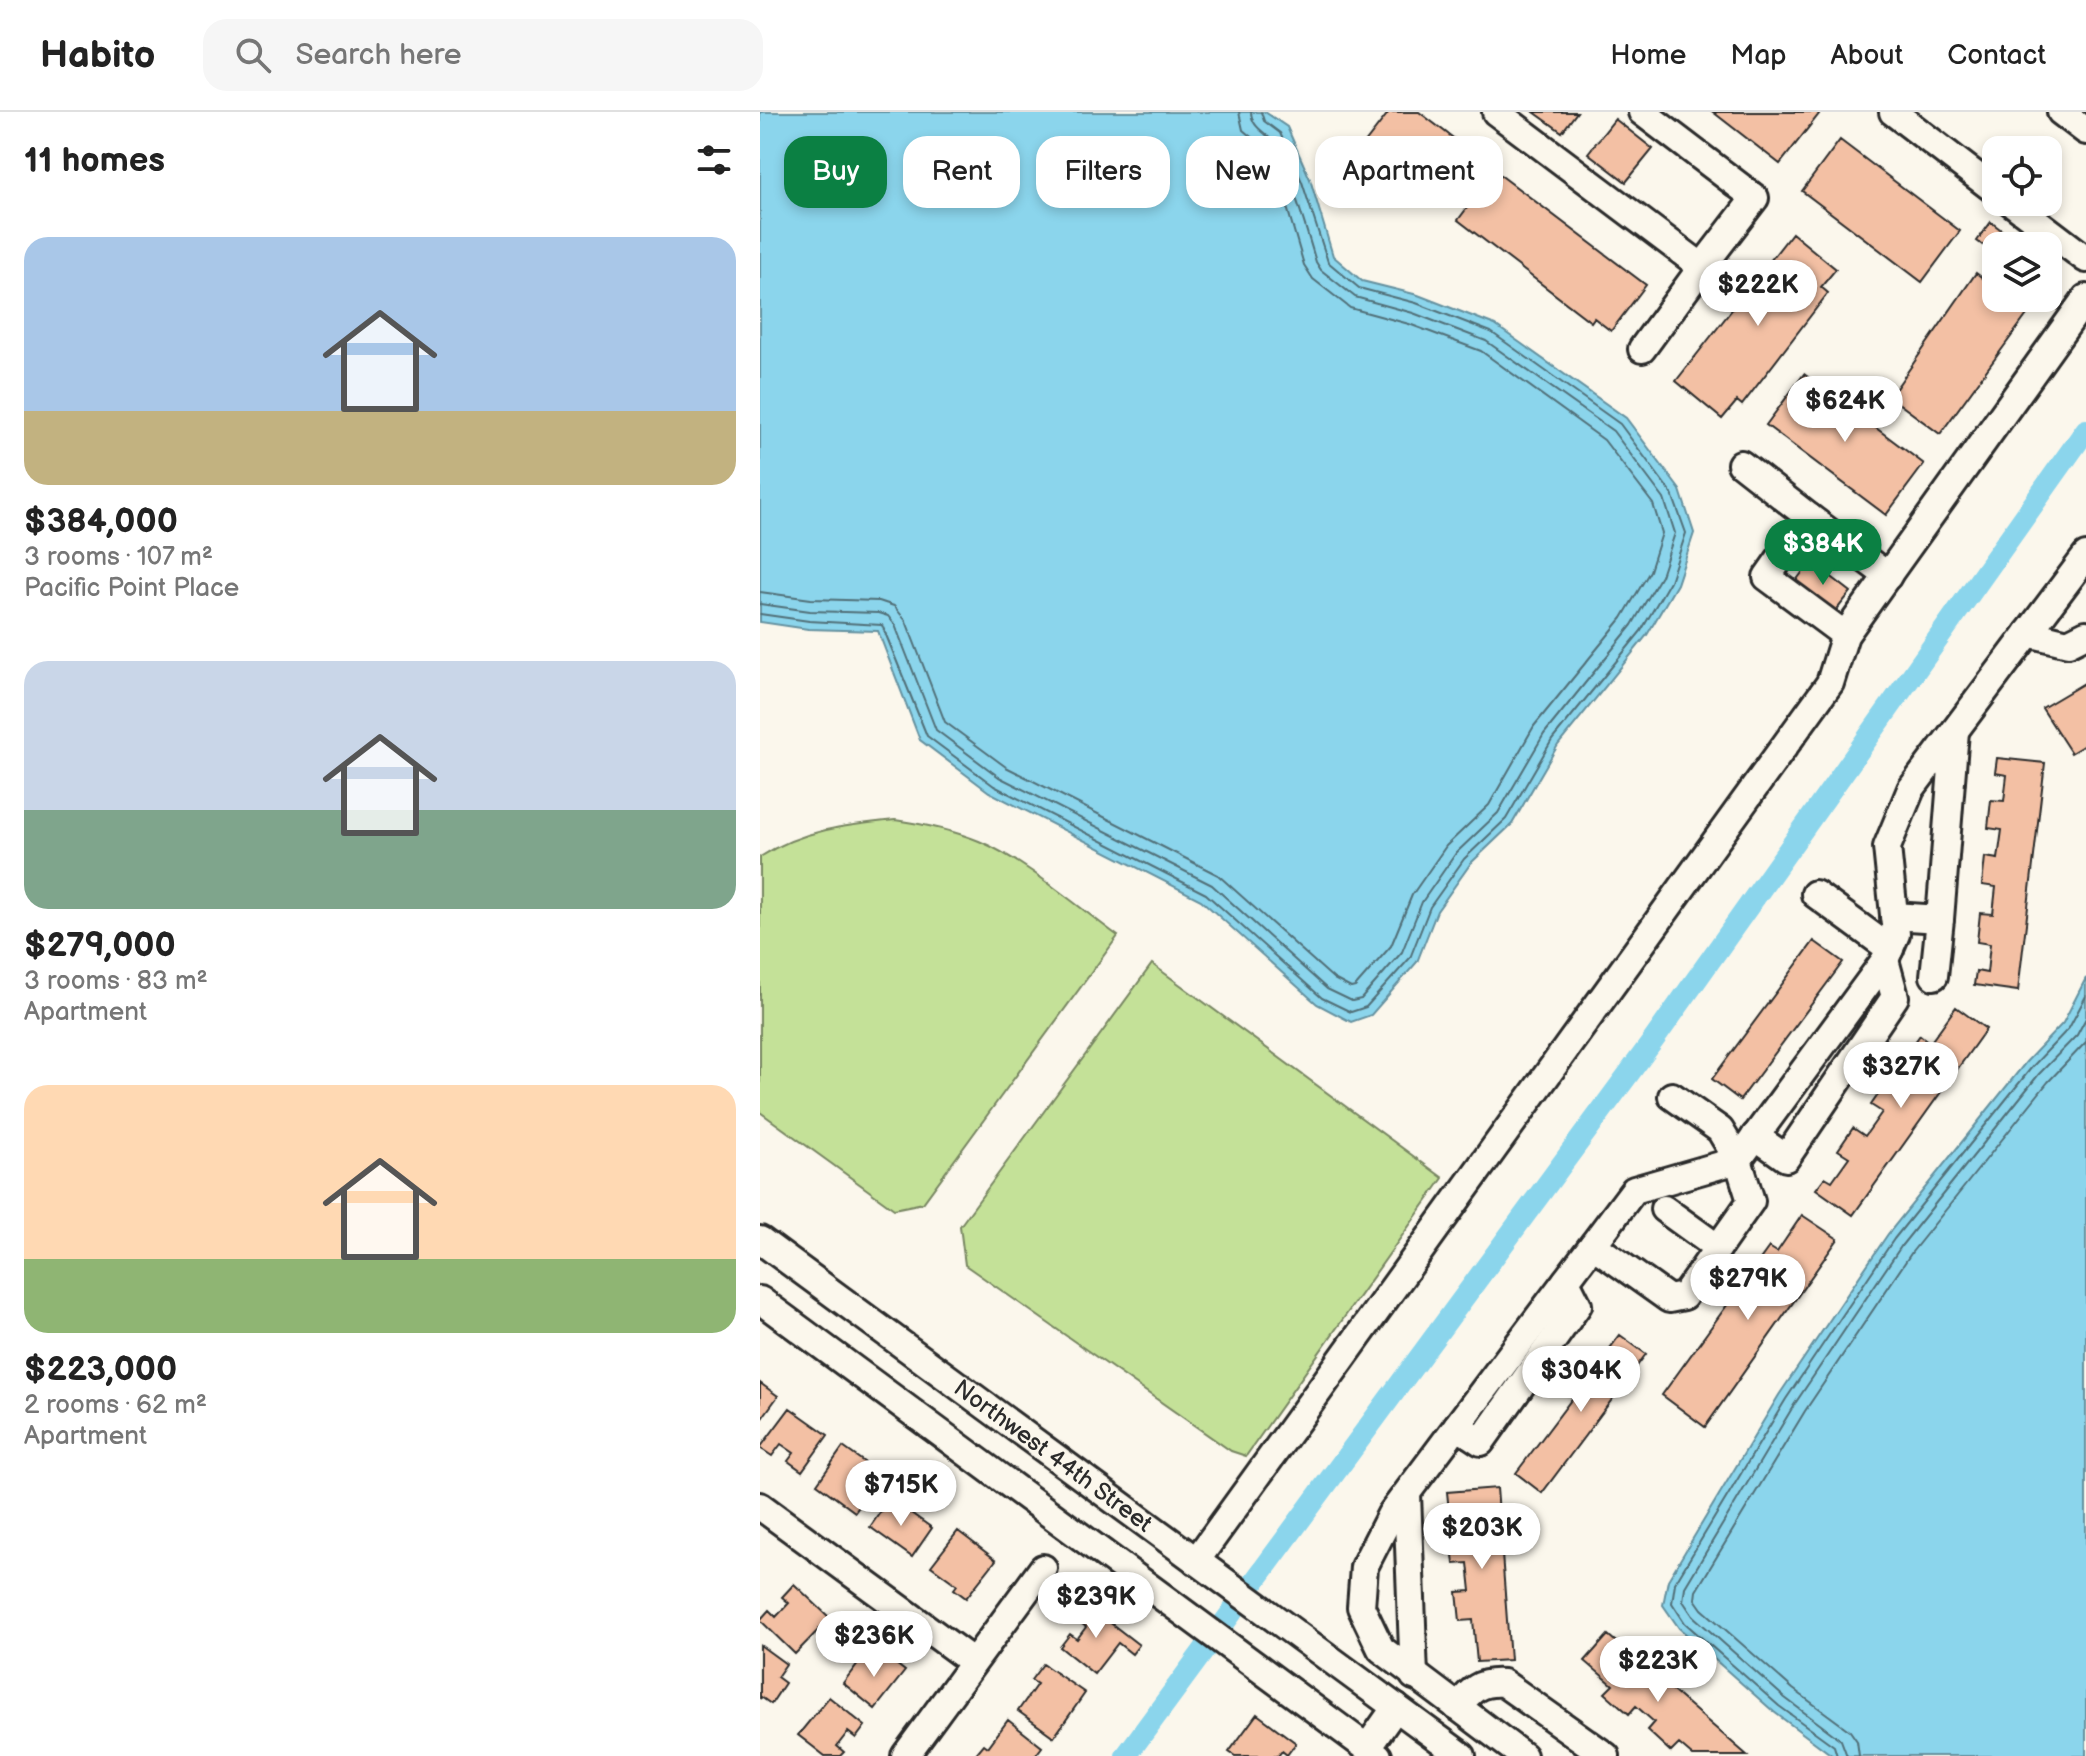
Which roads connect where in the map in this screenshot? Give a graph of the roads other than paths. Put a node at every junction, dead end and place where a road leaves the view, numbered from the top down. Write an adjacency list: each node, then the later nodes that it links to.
1 (1496, 112): 9 (street)
2 (1642, 112): 9 (street)
3 (1893, 112): 6 (street)
4 (2061, 112): 5 (street)
5 (2086, 131)
6 (1982, 180)
7 (2029, 216): 8 (street)
8 (2086, 259)
9 (1702, 267): 11 (street)
10 (2086, 298): 15 (street)
11 (1642, 349)
12 (1741, 464): 13 (street)
13 (1809, 517): 15 (street); 18 (street)
14 (2086, 556): 16 (street)
15 (1888, 576): 18 (street)
16 (2028, 633): 17 (street); 19 (street)
17 (2086, 634)
18 (1845, 635): 35 (street)
19 (1955, 731): 21 (street); 22 (street)
20 (1815, 894): 23 (street)
21 (1894, 916): 22 (street); 23 (street)
22 (1940, 919): 24 (street)
23 (1888, 954): 26 (street); 26 (street)
24 (1934, 976)
25 (1672, 1096): 27 (street)
26 (1755, 1136): 27 (street)
27 (1738, 1160): 30 (street); 31 (street)
28 (1664, 1209): 31 (street)
29 (760, 1240): 35 (street, Northwest 44th Street)
30 (1593, 1245): 31 (street); 33 (street)
31 (1718, 1248)
32 (760, 1300): 41 (street, Northwest 44th Street)
33 (1407, 1494): 38 (street); 38 (street)
34 (764, 1518): 37 (street)
35 (1196, 1561): 39 (street, Northwest 44th Street)
36 (1043, 1568): 37 (street)
37 (973, 1662): 42 (street)
38 (1414, 1676): 40 (street)
39 (1396, 1707): 41 (street); 43 (street, Northwest 44th Street)
40 (1457, 1707): 44 (street); 45 (street)
41 (1373, 1752)
42 (905, 1756)
43 (1462, 1756)
44 (1523, 1756)
45 (1606, 1756)

